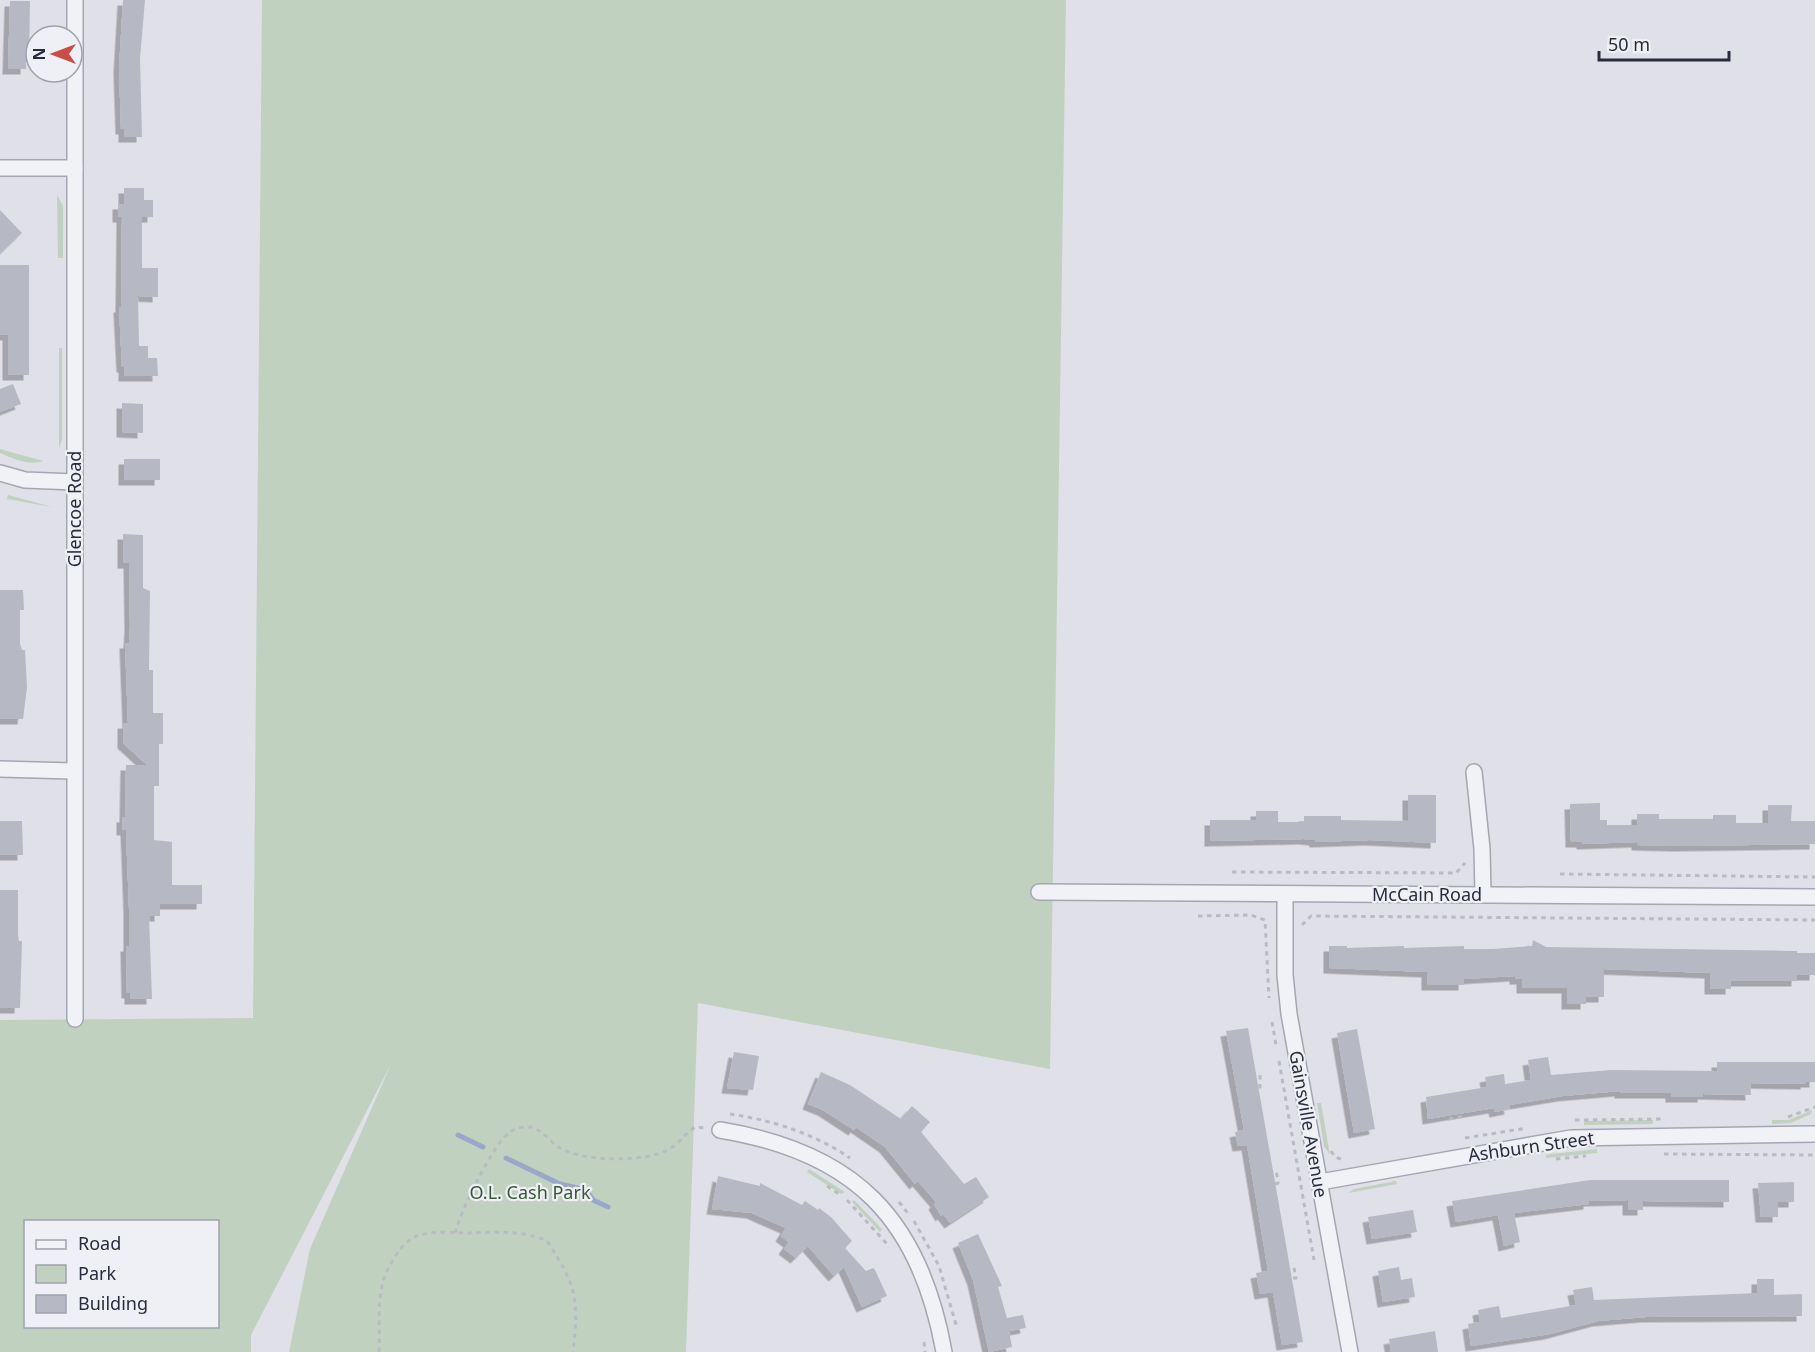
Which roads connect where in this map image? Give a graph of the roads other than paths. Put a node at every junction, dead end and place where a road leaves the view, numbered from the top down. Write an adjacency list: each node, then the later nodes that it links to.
1 (75, 0): 3 (street, Glencoe Road)
2 (0, 168): 3 (street)
3 (75, 168): 5 (street, Glencoe Road)
4 (0, 473): 5 (street)
5 (75, 482): 7 (street, Glencoe Road)
6 (0, 769): 7 (street)
7 (74, 771): 13 (street, Glencoe Road)
8 (1474, 772): 11 (street)
9 (1040, 892): 10 (street, McCain Road)
10 (1285, 894): 11 (street, McCain Road); 16 (street, Gainsville Avenue)
11 (1483, 894): 12 (street, McCain Road)
12 (1815, 897)
13 (75, 1019)
14 (720, 1130): 17 (street)
15 (1815, 1134): 16 (street, Ashburn Street)
16 (1320, 1182): 18 (street, Gainsville Avenue)
17 (944, 1352)
18 (1350, 1352)

